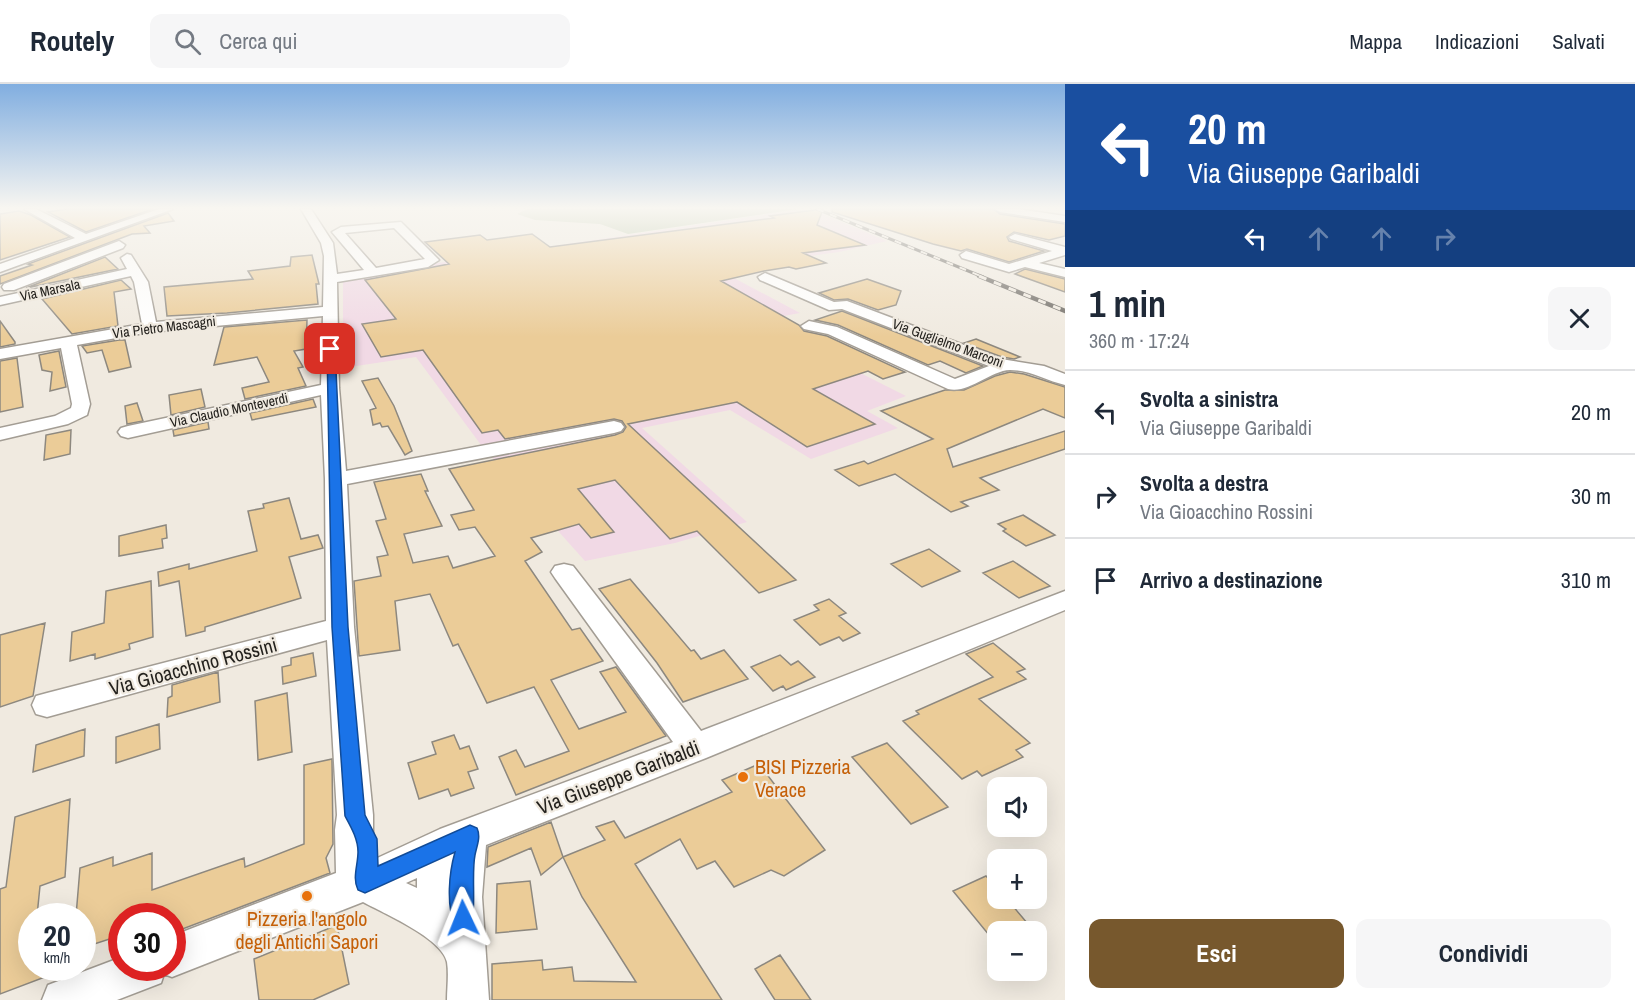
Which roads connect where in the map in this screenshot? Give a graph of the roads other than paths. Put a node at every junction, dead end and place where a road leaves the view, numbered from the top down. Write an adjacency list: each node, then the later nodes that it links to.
1 (46, 252): 11 (street)
2 (101, 252): 17 (street, Via Marsala)
3 (123, 252): 12 (street)
4 (328, 252): 16 (street)
5 (355, 252): 13 (street)
6 (425, 252): 13 (street)
7 (1063, 252): 10 (street)
8 (1016, 254): 10 (street)
9 (966, 255): 10 (street)
10 (1034, 262): 14 (street)
11 (0, 268)
12 (135, 271): 18 (street, Via Marsala); 21 (street)
13 (373, 272): 16 (street)
14 (1065, 273)
15 (765, 277): 24 (street, Via Guglielmo Marconi)
16 (330, 279): 19 (street)
17 (0, 290)
18 (0, 301)
19 (330, 311): 21 (street, Via Pietro Mascagni); 26 (street)
20 (809, 326): 24 (street)
21 (150, 327): 22 (street, Via Pietro Mascagni)
22 (68, 342): 23 (street, Via Pietro Mascagni); 29 (street)
23 (0, 354)
24 (1007, 365): 25 (street, Via Guglielmo Marconi)
25 (1065, 380)
26 (330, 388): 28 (street, Via Claudio Monteverdi); 30 (street)
27 (614, 428): 30 (street)
28 (128, 432)
29 (0, 434)
30 (336, 479): 33 (street)
31 (564, 572): 35 (street)
32 (1065, 600): 35 (street, Via Giuseppe Garibaldi)
33 (340, 627): 34 (street, Via Gioacchino Rossini); 37 (street)
34 (47, 705)
35 (695, 748): 36 (street, Via Giuseppe Garibaldi)
36 (455, 840): 37 (street, Via Giuseppe Garibaldi); 38 (street)
37 (360, 884): 38 (street); 39 (street, Via Giuseppe Garibaldi)
38 (455, 940): 42 (street)
39 (186, 952)
40 (112, 981): 41 (street)
41 (63, 1000)
42 (468, 1000)

